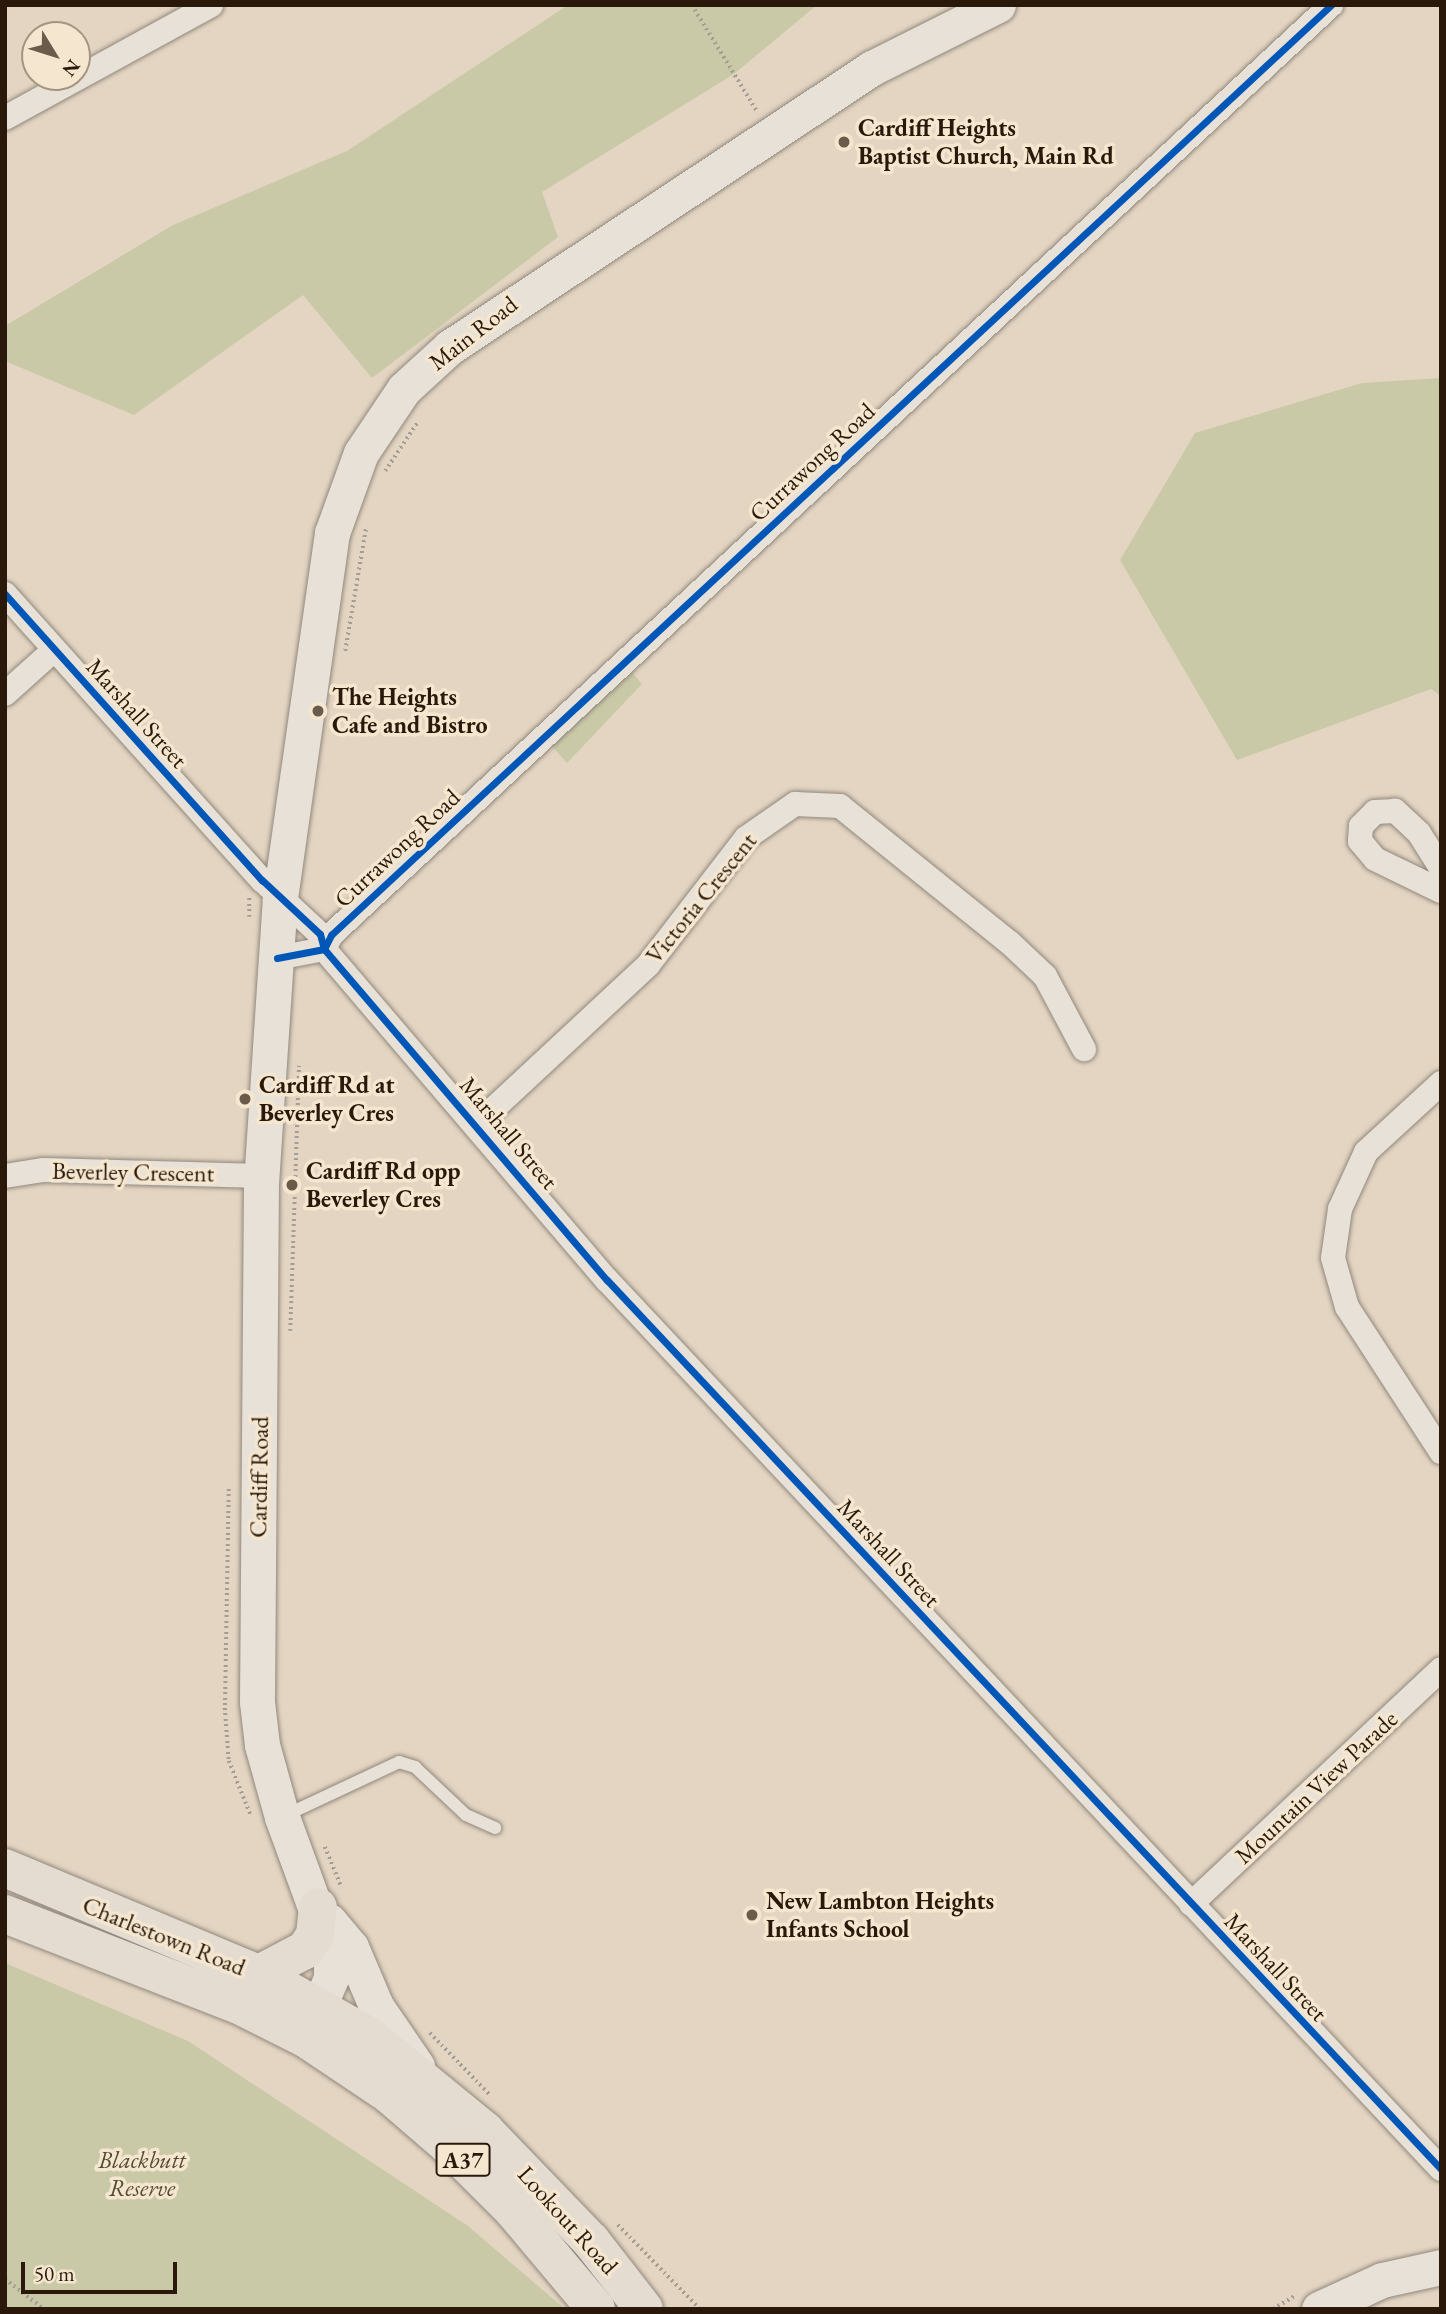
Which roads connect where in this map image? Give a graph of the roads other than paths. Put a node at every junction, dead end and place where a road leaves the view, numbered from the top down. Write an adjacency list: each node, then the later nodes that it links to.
1 (211, 5): 4 (street)
2 (998, 5): 10 (main road, Main Road)
3 (1331, 5): 11 (street, Currawong Road)
4 (5, 118)
5 (5, 594): 6 (street, Marshall Street)
6 (54, 650): 7 (street); 10 (street, Marshall Street)
7 (5, 694)
8 (1441, 868): 9 (street)
9 (1441, 891)
10 (280, 898): 11 (street, Marshall Street); 12 (main road, Cardiff Road)
11 (324, 949): 12 (street); 15 (street, Marshall Street)
12 (277, 958): 17 (main road, Cardiff Road)
13 (1084, 1049): 15 (street, Victoria Crescent)
14 (1441, 1083): 18 (street)
15 (477, 1124): 23 (street, Marshall Street)
16 (5, 1176): 17 (street, Beverley Crescent)
17 (262, 1176): 20 (main road, Cardiff Road)
18 (1441, 1452)
19 (1436, 1683): 23 (street, Mountain View Parade)
20 (282, 1817): 21 (lane); 24 (main road, Cardiff Road)
21 (495, 1828)
22 (5, 1868): 26 (highway, Charlestown Road / A37)
23 (1191, 1904): 29 (street, Marshall Street)
24 (318, 1907): 26 (highway); 27 (main road, Cardiff Road); 28 (main road)
25 (5, 1914): 27 (highway, Charlestown Road / A37)
26 (259, 1974): 27 (highway, Charlestown Road / A37)
27 (313, 2022): 28 (highway, Lookout Road / A37); 31 (highway, Lookout Road / A37)
28 (428, 2080): 32 (highway, Lookout Road / A37)
29 (1441, 2169)
30 (1441, 2267): 33 (main road)
31 (596, 2309)
32 (644, 2309)
33 (1319, 2309)

